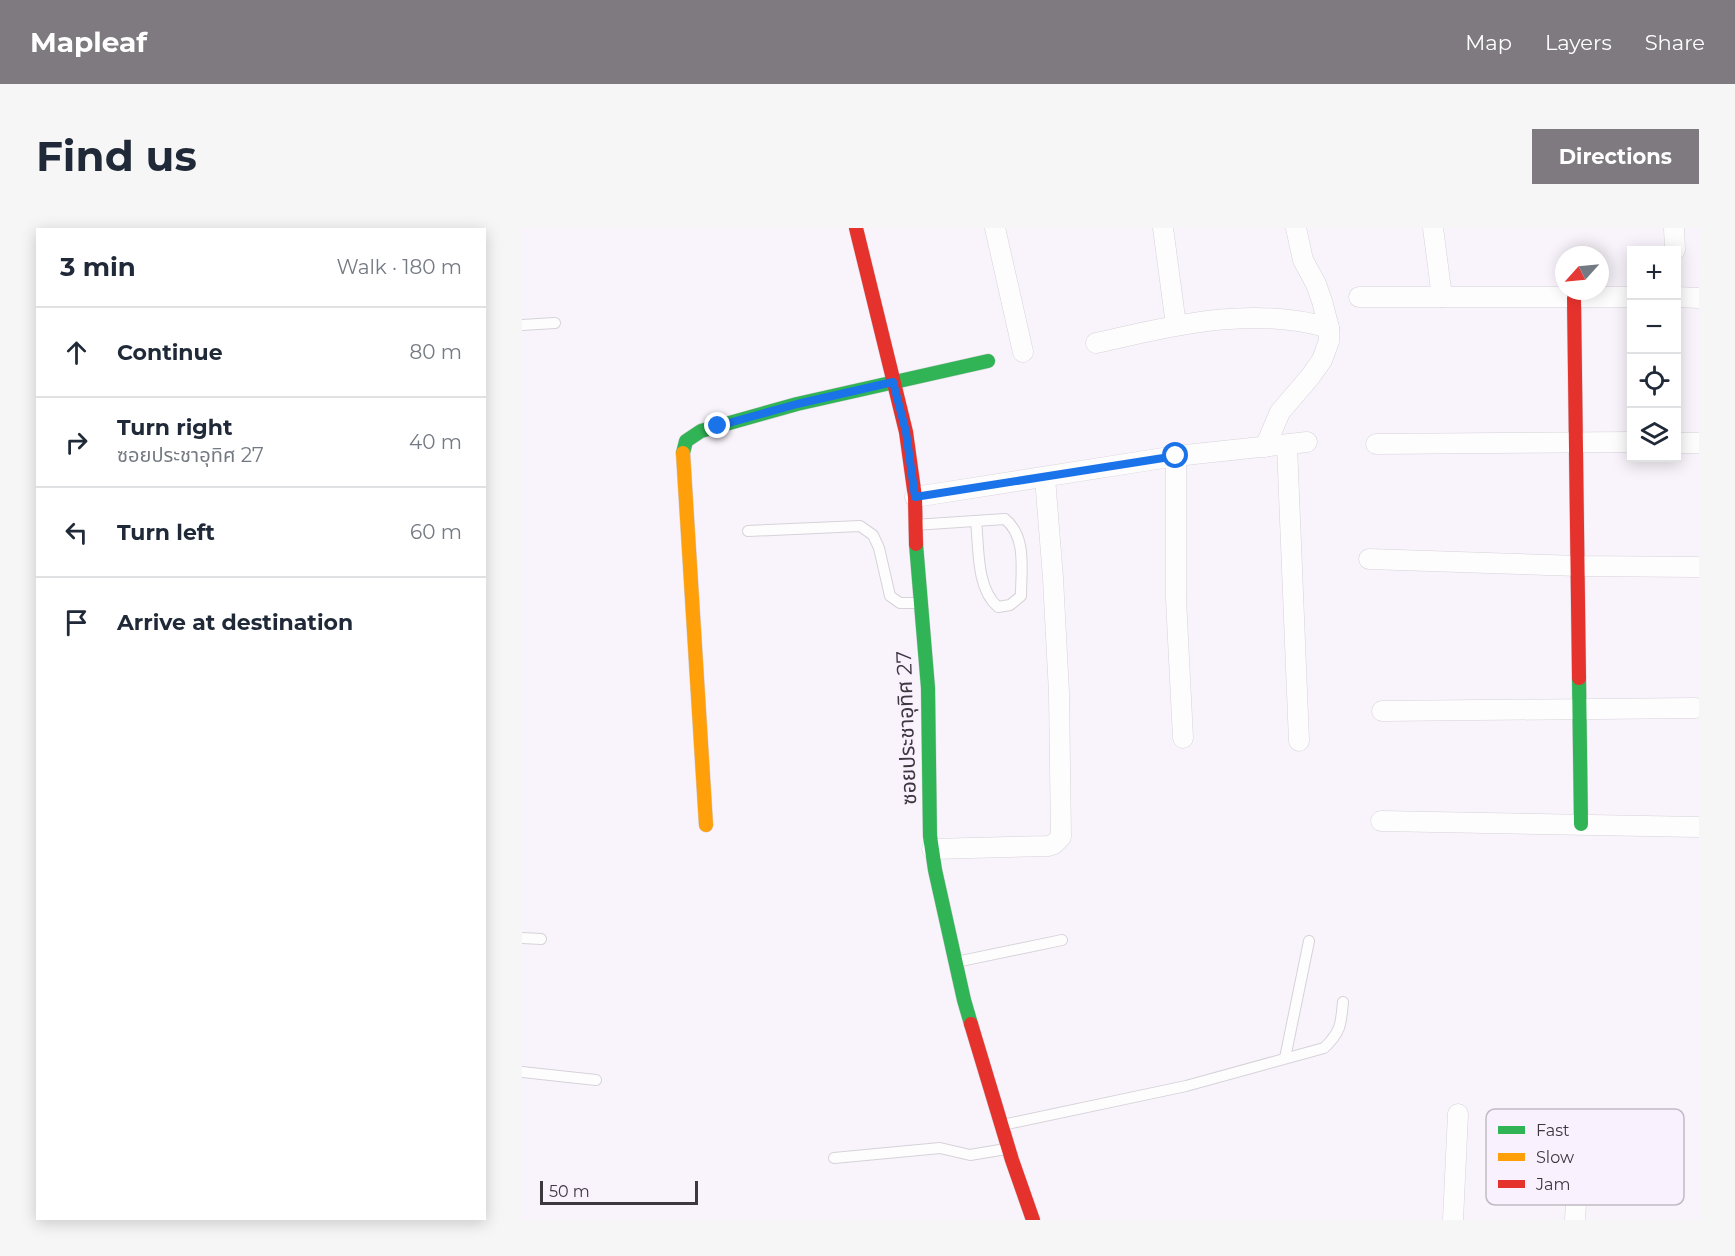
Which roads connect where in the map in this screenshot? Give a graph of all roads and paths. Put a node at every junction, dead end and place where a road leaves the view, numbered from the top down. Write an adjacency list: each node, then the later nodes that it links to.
1 (856, 228): 23 (street, ซอยประชาอุทิศ 27)
2 (994, 228): 21 (street)
3 (1163, 228): 18 (street)
4 (1296, 228): 19 (street)
5 (1433, 228): 9 (street)
6 (1674, 228): 7 (street)
7 (1675, 246)
8 (1359, 297): 9 (street)
9 (1442, 297): 13 (street)
10 (1609, 297): 11 (street)
11 (1627, 297)
12 (1681, 297): 14 (street)
13 (1555, 298)
14 (1699, 298)
15 (1574, 300): 24 (street)
16 (555, 323): 17 (lane)
17 (522, 325)
18 (1176, 325): 19 (street); 20 (street)
19 (1329, 328): 29 (street)
20 (1096, 343)
21 (1023, 352)
22 (988, 361): 23 (street)
23 (893, 382): 32 (street, ซอยประชาอุทิศ 27); 47 (street)
24 (1576, 442): 25 (street); 28 (street); 37 (street)
25 (1627, 442)
26 (1681, 443): 27 (street)
27 (1699, 443)
28 (1376, 444)
29 (1265, 447): 30 (street); 44 (street)
30 (1176, 456): 31 (street); 43 (street)
31 (1045, 478): 32 (street); 49 (street)
32 (915, 497): 34 (street, ซอยประชาอุทิศ 27)
33 (976, 521): 33 (lane); 34 (lane)
34 (914, 525): 39 (street, ซอยประชาอุทิศ 27)
35 (748, 531): 39 (lane)
36 (1369, 559): 37 (street)
37 (1579, 566): 38 (street); 41 (street)
38 (1699, 567)
39 (920, 603): 49 (street, ซอยประชาอุทิศ 27)
40 (1695, 708): 41 (street)
41 (1581, 710): 42 (street); 46 (street)
42 (1382, 711)
43 (1183, 738)
44 (1299, 741)
45 (1381, 821): 46 (street)
46 (1581, 824): 48 (street)
47 (706, 825)
48 (1699, 826)
49 (932, 849): 54 (street, ซอยประชาอุทิศ 27)
50 (522, 938): 51 (lane)
51 (541, 939)
52 (1062, 940): 54 (lane)
53 (1309, 941): 56 (lane)
54 (956, 962): 60 (street, ซอยประชาอุทิศ 27)
55 (1343, 1002): 56 (lane)
56 (1285, 1058): 60 (lane)
57 (522, 1072): 58 (lane)
58 (596, 1080)
59 (1458, 1114): 65 (street)
60 (1002, 1125): 61 (street, ซอยประชาอุทิศ 27)
61 (1008, 1148): 62 (lane); 64 (street, ซอยประชาอุทิศ 27)
62 (834, 1158)
63 (1576, 1205): 66 (street)
64 (1033, 1220)
65 (1454, 1220)
66 (1575, 1220)

